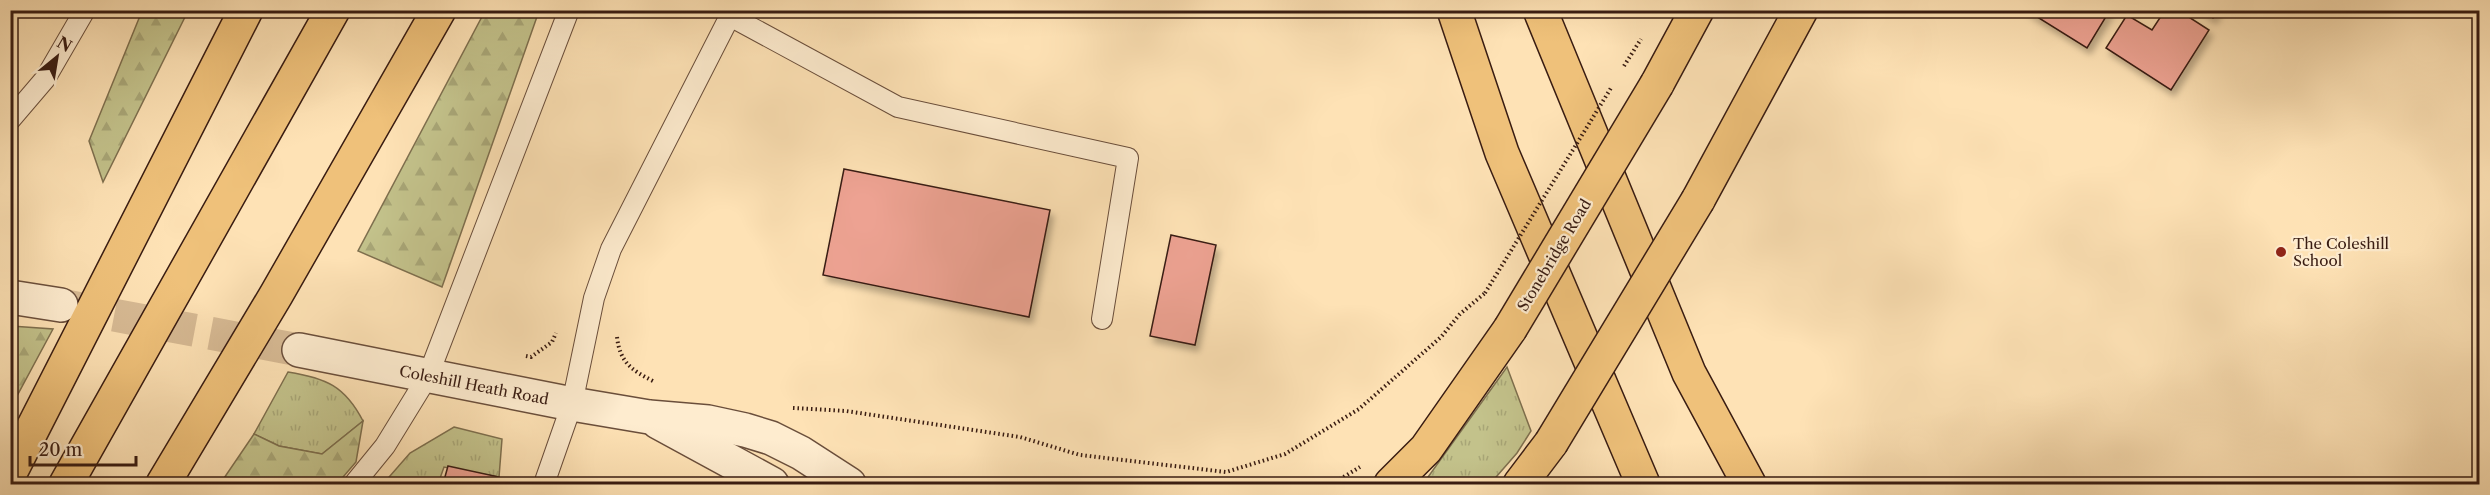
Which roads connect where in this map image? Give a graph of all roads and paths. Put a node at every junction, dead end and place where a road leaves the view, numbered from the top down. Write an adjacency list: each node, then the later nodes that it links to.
1 (85, 10): 16 (lane)
2 (246, 10): 25 (highway)
3 (333, 10): 26 (highway)
4 (439, 10): 27 (highway)
5 (569, 10): 21 (lane)
6 (1454, 10): 34 (highway)
7 (1540, 10): 13 (highway)
8 (1555, 10): 13 (lane)
9 (1697, 10): 32 (highway, Stonebridge Road, bridge)
10 (1802, 10): 33 (highway, bridge)
11 (732, 13): 19 (lane); 22 (lane)
12 (1641, 39): 14 (path, bridge)
13 (1559, 57): 35 (highway)
14 (1622, 69)
15 (1616, 79): 23 (path, bridge)
16 (10, 120)
17 (10, 297): 18 (street)
18 (61, 305)
19 (1102, 319)
20 (299, 350): 21 (street, Coleshill Heath Road)
21 (428, 376): 22 (street, Coleshill Heath Road); 28 (lane)
22 (572, 404): 24 (street, Coleshill Heath Road); 29 (lane)
23 (789, 408)
24 (649, 417): 30 (street, Coleshill Heath Road); 31 (street, Coleshill Heath Road)
25 (10, 473)
26 (66, 484)
27 (163, 484)
28 (354, 484)
29 (544, 484)
30 (772, 484)
31 (849, 484)
32 (1391, 484)
33 (1520, 484)
34 (1644, 484)
35 (1749, 484)

